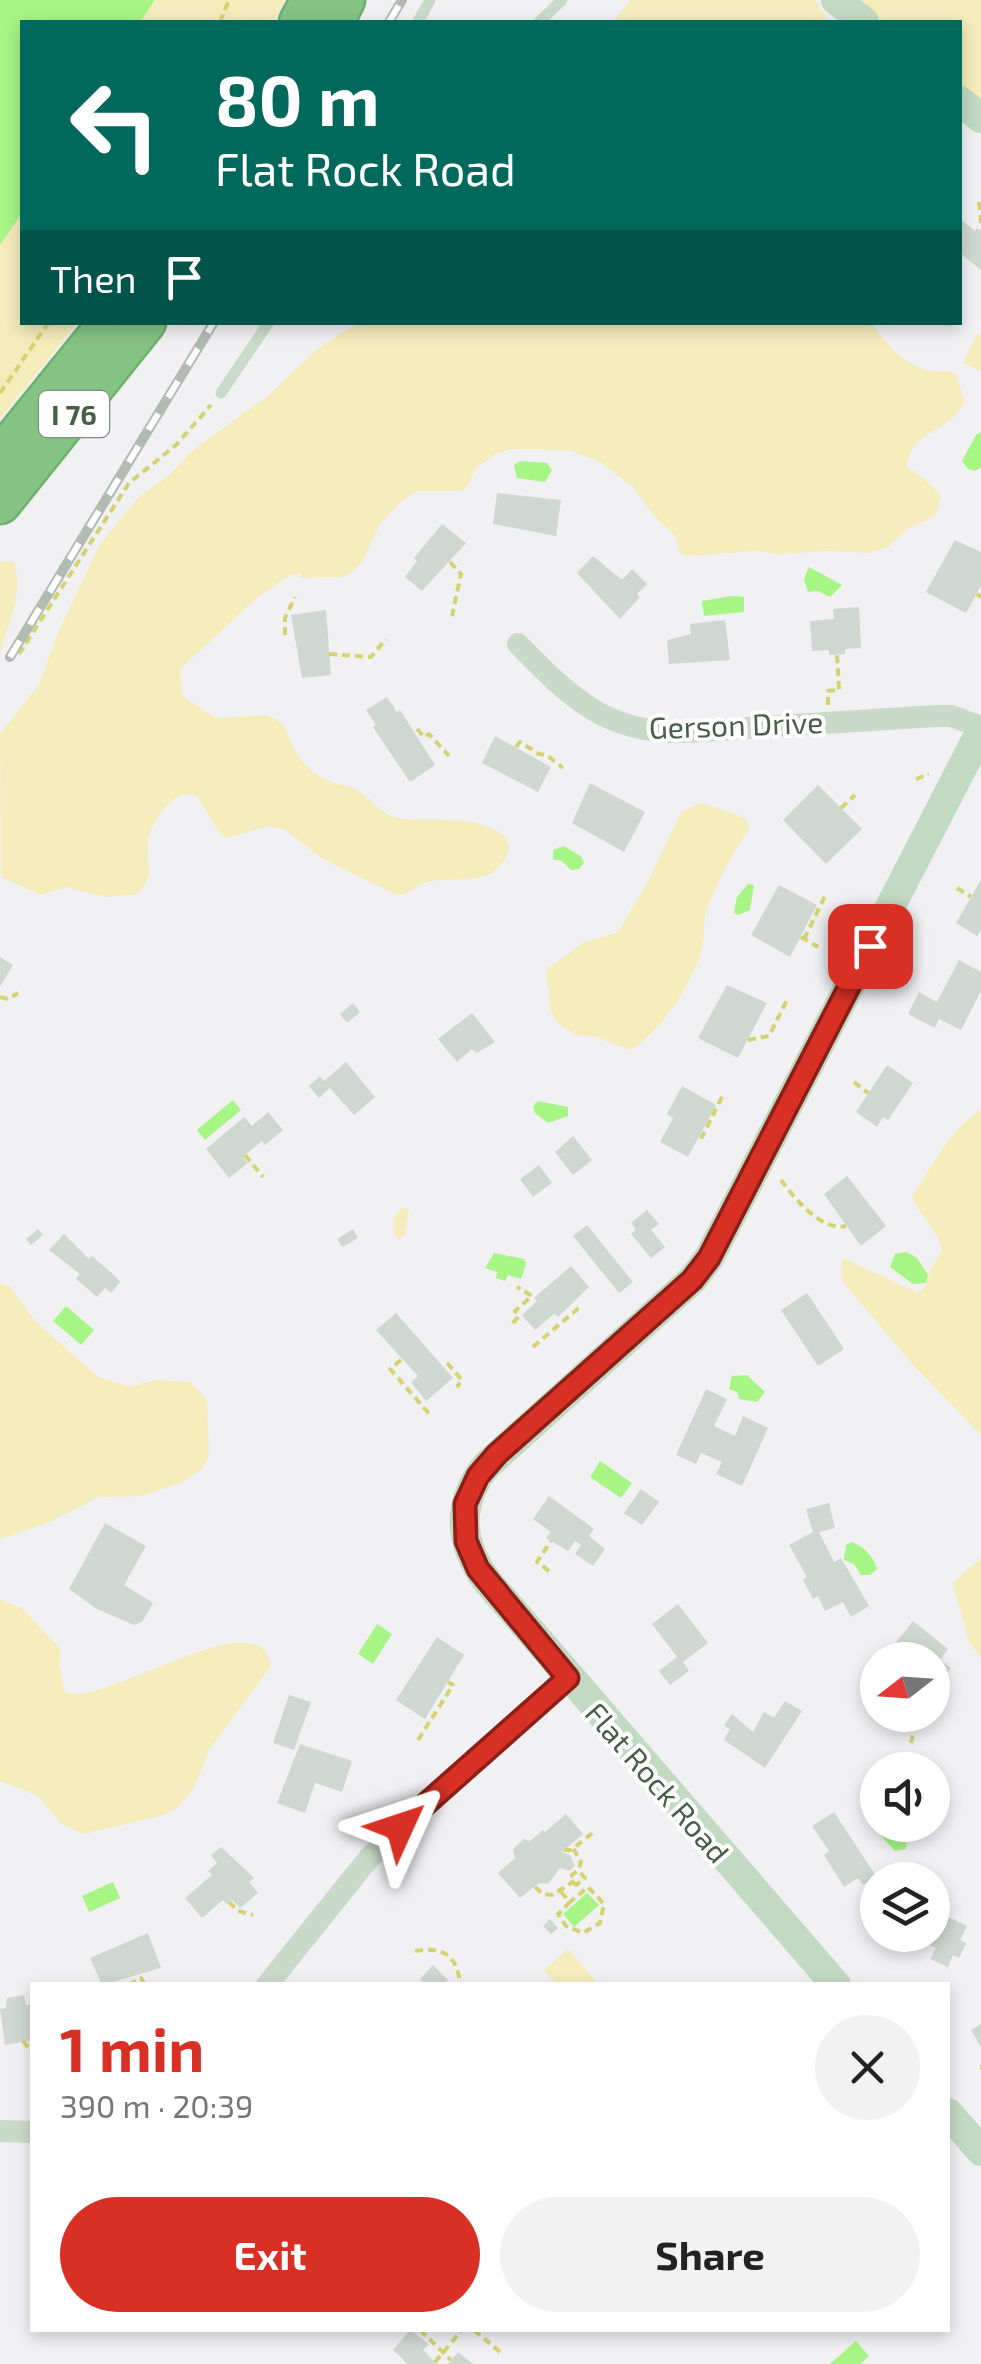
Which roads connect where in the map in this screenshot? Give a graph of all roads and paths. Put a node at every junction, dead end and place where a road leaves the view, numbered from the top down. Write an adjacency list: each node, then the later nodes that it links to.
1 (562, 0): 3 (lane)
2 (836, 0): 4 (street)
3 (541, 20)
4 (861, 20)
5 (962, 102): 6 (street)
6 (981, 118)
7 (979, 202): 8 (path)
8 (981, 223)
9 (47, 325): 13 (path)
10 (108, 325): 15 (highway, I 76)
11 (143, 325): 16 (highway, I 76)
12 (267, 325): 14 (lane)
13 (0, 393)
14 (221, 393): 23 (path)
15 (0, 458)
16 (0, 503)
17 (450, 562): 19 (path)
18 (296, 596): 20 (path)
19 (452, 616)
20 (285, 636)
21 (386, 639): 24 (path)
22 (518, 644): 26 (street, Gerson Drive)
23 (19, 654)
24 (328, 654)
25 (837, 655): 26 (path)
26 (829, 722): 28 (street, Gerson Drive)
27 (418, 728): 30 (path)
28 (981, 729): 62 (street, Flat Rock Road)
29 (516, 747): 31 (path)
30 (449, 756)
31 (563, 768)
32 (855, 795): 33 (path)
33 (841, 808)
34 (957, 888): 36 (path)
35 (826, 894): 37 (path)
36 (972, 897)
37 (818, 947)
38 (18, 993): 39 (path)
39 (0, 997)
40 (787, 1000): 41 (path)
41 (748, 1040)
42 (854, 1082): 44 (path)
43 (724, 1093): 45 (path)
44 (868, 1093)
45 (700, 1136)
46 (246, 1155): 47 (path)
47 (263, 1176)
48 (781, 1180): 49 (path)
49 (846, 1226)
50 (517, 1287): 52 (path)
51 (538, 1289): 52 (path)
52 (531, 1295): 54 (path)
53 (582, 1305): 55 (path)
54 (513, 1323)
55 (533, 1348)
56 (401, 1360): 59 (path)
57 (447, 1363): 58 (path)
58 (457, 1387)
59 (432, 1417)
60 (551, 1541): 61 (path)
61 (549, 1571)
62 (568, 1678): 82 (street); 84 (street, Flat Rock Road)
63 (448, 1682): 65 (path)
64 (913, 1732): 66 (path)
65 (418, 1740)
66 (911, 1743)
67 (595, 1831): 68 (path)
68 (573, 1848): 69 (path); 70 (path)
69 (564, 1850)
70 (578, 1870): 71 (path); 71 (path)
71 (573, 1882): 73 (path)
72 (535, 1886): 73 (path)
73 (561, 1892): 75 (path)
74 (230, 1902): 76 (path)
75 (570, 1902): 77 (path); 77 (path)
76 (253, 1915)
77 (561, 1918): 78 (path)
78 (554, 1924)
79 (414, 1951): 83 (path)
80 (122, 1977): 81 (path)
81 (126, 1982)
82 (269, 1982)
83 (459, 1982)
84 (833, 1982)
85 (24, 2042): 86 (path)
86 (30, 2050)
87 (950, 2115): 90 (street)
88 (0, 2131): 89 (street)
89 (30, 2132)
90 (981, 2152)
91 (422, 2332): 95 (path)
92 (460, 2332): 95 (path)
93 (476, 2332): 94 (path)
94 (500, 2352)
95 (443, 2353): 96 (path); 97 (path)
96 (451, 2360)
97 (435, 2362)

